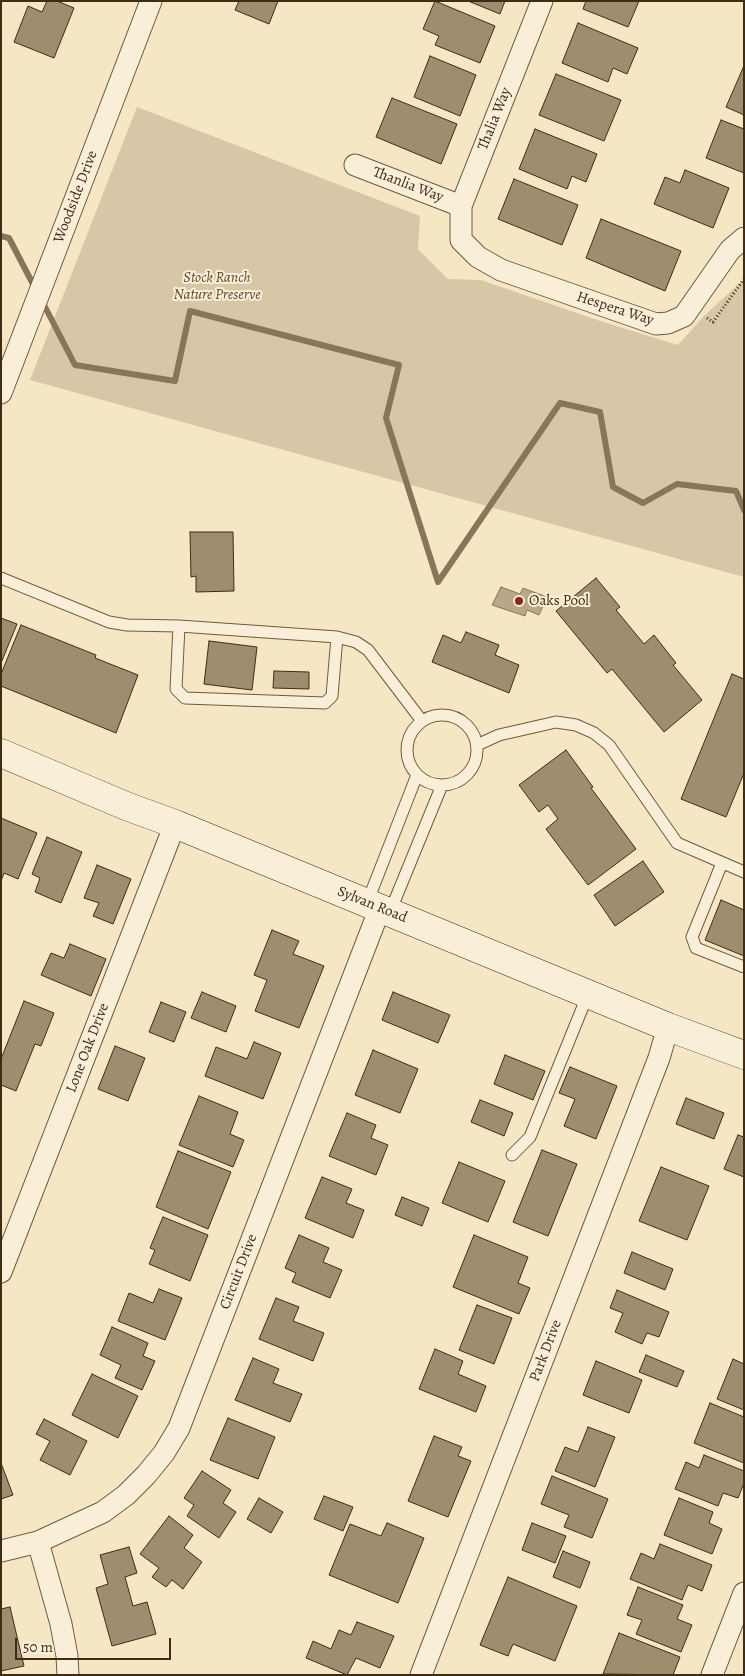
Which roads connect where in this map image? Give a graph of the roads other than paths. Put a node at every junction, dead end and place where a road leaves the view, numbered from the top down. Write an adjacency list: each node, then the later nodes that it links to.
1 (151, 1): 7 (street, Woodside Drive)
2 (542, 1): 4 (street, Thalia Way)
3 (356, 165): 4 (street, Thanlia Way)
4 (461, 206): 6 (street, Thalia Way)
5 (744, 238): 6 (street, Hespera Way)
6 (461, 240)
7 (1, 393)
8 (1, 578): 9 (lane)
9 (179, 626): 10 (lane); 10 (lane)
10 (337, 637): 11 (lane)
11 (422, 721): 12 (lane); 14 (lane)
12 (477, 745): 15 (lane); 17 (lane)
13 (1, 753): 16 (main road, Sylvan Road)
14 (417, 775): 15 (lane); 19 (lane)
15 (442, 785): 19 (lane)
16 (175, 824): 19 (main road, Sylvan Road); 25 (street, Lone Oak Drive)
17 (722, 863): 18 (lane); 20 (lane)
18 (744, 872)
19 (379, 908): 21 (main road, Sylvan Road); 26 (street, Circuit Drive)
20 (744, 967)
21 (588, 994): 22 (main road, Sylvan Road); 24 (lane)
22 (668, 1027): 23 (main road, Sylvan Road); 30 (street, Park Drive)
23 (744, 1055)
24 (512, 1155)
25 (1, 1272)
26 (38, 1542): 27 (street, Circuit Drive); 29 (street)
27 (1, 1551)
28 (744, 1593): 31 (street)
29 (68, 1675)
30 (421, 1675)
31 (712, 1675)

